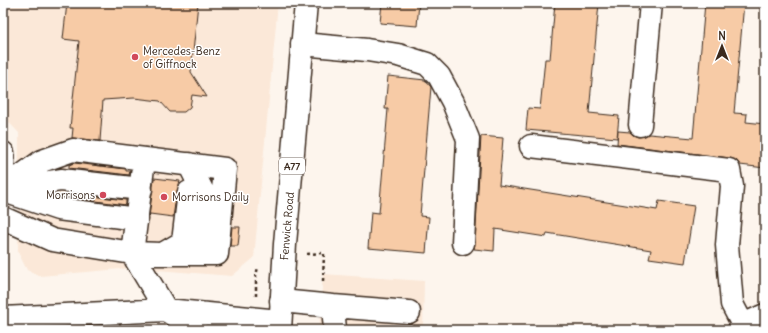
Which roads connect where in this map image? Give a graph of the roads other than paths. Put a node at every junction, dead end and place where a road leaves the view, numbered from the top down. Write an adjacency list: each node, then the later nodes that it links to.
1 (306, 3): 3 (street, Fenwick Road / A77)
2 (651, 3): 4 (street)
3 (302, 44): 12 (street); 19 (street, Fenwick Road / A77)
4 (640, 124)
5 (531, 146): 21 (street)
6 (3, 153): 8 (street)
7 (189, 164): 9 (street); 14 (street); 14 (street)
8 (3, 171)
9 (141, 189): 10 (street); 10 (street); 10 (street); 13 (street)
10 (3, 190)
11 (3, 218): 13 (street)
12 (463, 243)
13 (132, 253): 14 (street); 16 (street)
14 (162, 254)
15 (333, 306): 17 (street); 19 (street); 23 (street)
16 (166, 310): 19 (street); 20 (street); 22 (street)
17 (409, 312)
18 (765, 315): 21 (street)
19 (280, 317)
20 (3, 318)
21 (741, 327)
22 (196, 330)
23 (334, 330)

